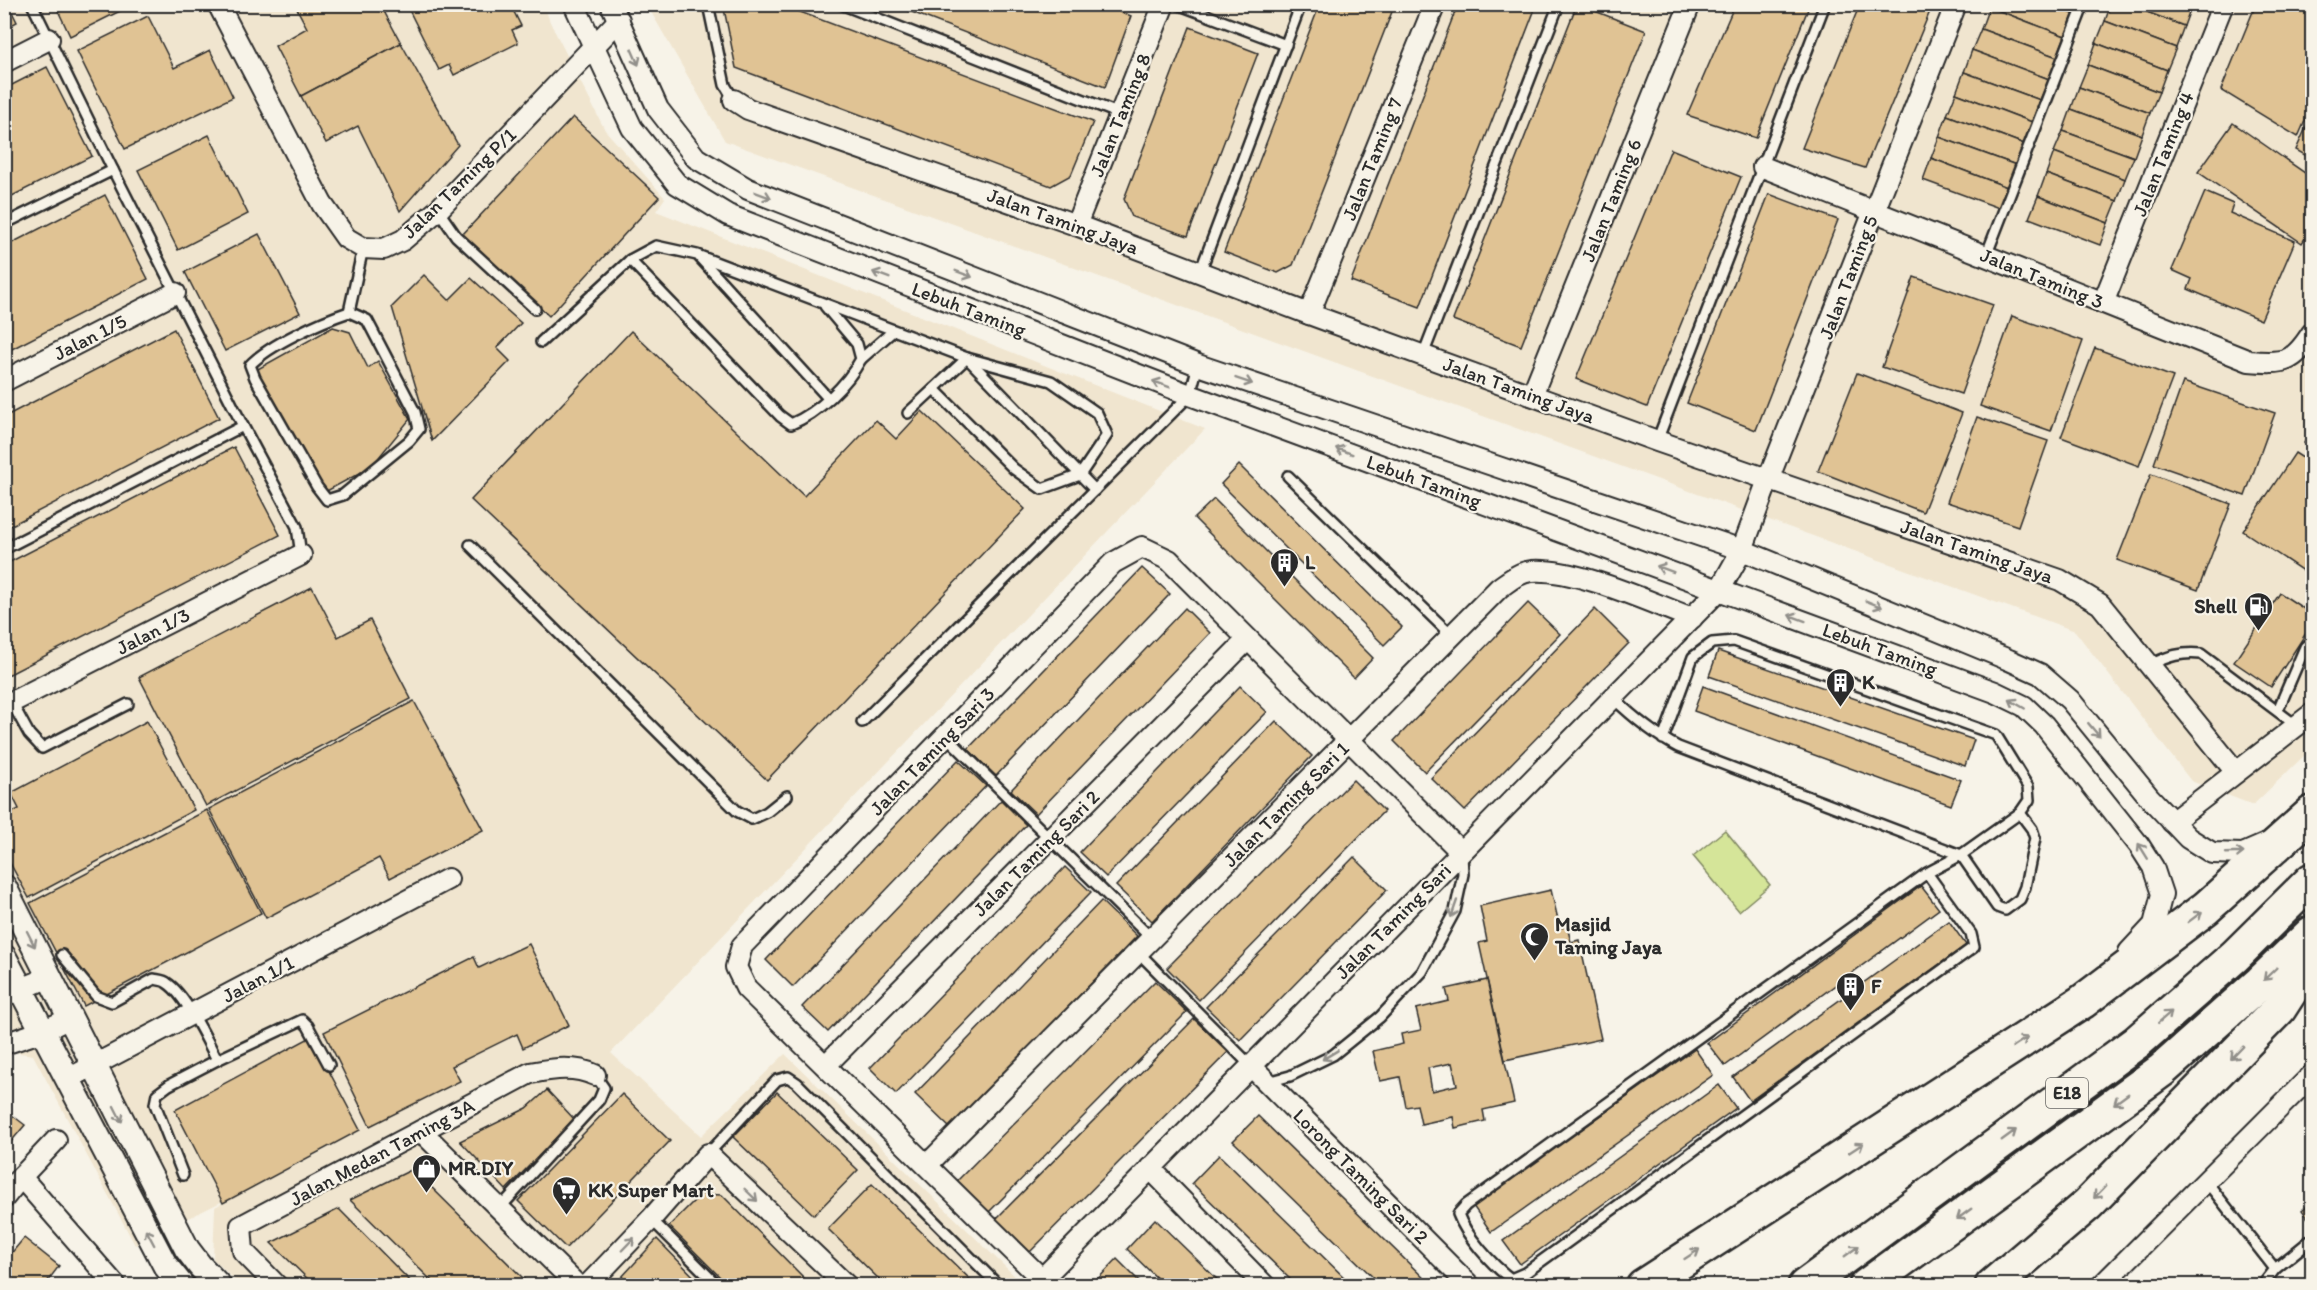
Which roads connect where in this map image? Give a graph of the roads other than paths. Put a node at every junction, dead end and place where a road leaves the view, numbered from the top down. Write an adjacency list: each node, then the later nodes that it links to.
1 (32, 4): 17 (lane)
2 (218, 4): 29 (street)
3 (574, 4): 19 (street, Lebuh Taming)
4 (708, 4): 21 (lane)
5 (841, 4): 22 (lane)
6 (1164, 4): 22 (street, Jalan Taming 8)
7 (1177, 4): 18 (lane)
8 (1301, 4): 18 (lane)
9 (1435, 4): 39 (street, Jalan Taming 7)
10 (1559, 4): 43 (lane)
11 (1690, 4): 50 (street, Jalan Taming 6)
12 (1825, 4): 23 (lane)
13 (1956, 4): 26 (street, Jalan Taming 5)
14 (2084, 4): 31 (lane)
15 (2223, 4): 35 (street, Jalan Taming 4)
16 (615, 12): 19 (street, Jalan Taming P/1); 46 (street, Lebuh Taming, one-way to 46)
17 (49, 39): 20 (street); 24 (lane)
18 (1286, 45): 33 (lane)
19 (595, 46): 25 (street, Jalan Taming P/1); 49 (street, Lebuh Taming, one-way to 19)
20 (4, 62)
21 (734, 100): 28 (street, Jalan Taming Jaya)
22 (1120, 114): 28 (street, Jalan Taming 8)
23 (1763, 167): 26 (street, Jalan Taming 3); 54 (lane)
24 (112, 170): 27 (lane); 34 (lane)
25 (438, 210): 29 (street, Jalan Taming P/1); 37 (lane)
26 (1874, 211): 31 (street, Jalan Taming 3); 57 (street, Jalan Taming 5)
27 (4, 224)
28 (1076, 225): 33 (street, Jalan Taming Jaya)
29 (363, 248): 38 (lane)
30 (697, 255): 32 (lane); 36 (lane); 51 (lane)
31 (1986, 256): 35 (street, Jalan Taming 3)
32 (630, 260): 42 (lane); 51 (lane)
33 (1200, 272): 39 (street, Jalan Taming Jaya)
34 (175, 293): 47 (street, Jalan 1/5); 53 (lane)
35 (2103, 303): 41 (street, Jalan Taming 3)
36 (823, 304): 40 (lane); 44 (lane)
37 (535, 309)
38 (350, 312): 38 (lane)
39 (1309, 314): 43 (street, Jalan Taming Jaya)
40 (893, 331): 44 (lane); 45 (lane)
41 (2313, 333)
42 (541, 342)
43 (1423, 355): 50 (street, Jalan Taming Jaya)
44 (861, 358): 51 (lane)
45 (967, 358): 48 (lane); 55 (lane); 55 (lane)
46 (1198, 365): 49 (lane); 61 (street, Lebuh Taming, one-way to 61)
47 (4, 381)
48 (934, 389): 52 (lane); 55 (lane)
49 (1190, 395): 58 (lane); 63 (street, Lebuh Taming, one-way to 49)
50 (1532, 395): 54 (street, Jalan Taming Jaya)
51 (828, 398)
52 (908, 413)
53 (243, 426): 60 (lane); 62 (lane)
54 (1657, 441): 57 (street, Jalan Taming Jaya)
55 (1080, 475): 58 (lane)
56 (1288, 476): 65 (lane)
57 (1768, 480): 61 (street, Jalan Taming 5); 68 (street, Jalan Taming Jaya)
58 (1095, 490): 74 (lane)
59 (470, 545): 79 (lane)
60 (4, 549)
61 (1743, 550): 63 (street, Jalan Taming Sari); 81 (street, Lebuh Taming, one-way to 81)
62 (301, 555): 70 (street, Jalan 1/3)
63 (1720, 589): 64 (street, Jalan Taming Sari); 97 (street, Lebuh Taming, one-way to 63)
64 (1692, 618): 65 (street, Jalan Taming Sari 1); 69 (street, Jalan Taming Sari)
65 (1452, 636): 77 (street, Jalan Taming Sari 1)
66 (1247, 640): 75 (street, Jalan Taming Sari 3); 77 (street); 83 (street, Jalan Taming Sari 2)
67 (2313, 641): 72 (lane)
68 (2150, 665): 72 (lane); 78 (street, Jalan Taming Jaya)
69 (1613, 698): 76 (lane); 84 (street, Jalan Taming Sari)
70 (8, 704): 71 (lane)
71 (128, 704)
72 (2278, 710): 73 (lane)
73 (2305, 720): 78 (street)
74 (862, 722)
75 (947, 736): 83 (lane); 105 (street, Jalan Taming Sari 3)
76 (1663, 739): 80 (lane); 85 (lane)
77 (1348, 740): 84 (street); 91 (street, Jalan Taming Sari 1)
78 (2236, 772): 81 (street)
79 (787, 796)
80 (2020, 813): 85 (lane); 85 (lane)
81 (2172, 822): 82 (street, Lebuh Taming, one-way to 82)
82 (2302, 823): 97 (highway, one-way to 82)
83 (1050, 839): 91 (lane); 105 (street, Jalan Taming Sari 2)
84 (1461, 852): 106 (street, Jalan Taming Sari); 110 (lane, one-way to 110)
85 (1961, 855): 86 (lane)
86 (1926, 873): 86 (lane)
87 (448, 879): 98 (street, Jalan 1/1)
88 (2313, 880): 137 (highway, E18, one-way to 88)
89 (4, 887): 95 (street, one-way to 95)
90 (2313, 933): 138 (highway, E18, one-way to 138)
91 (1145, 946): 106 (lane); 114 (street, Jalan Taming Sari 1)
92 (62, 955): 98 (lane)
93 (4, 957): 96 (street)
94 (2313, 958): 139 (highway, one-way to 139)
95 (50, 977): 96 (street); 99 (street)
96 (13, 993): 100 (street)
97 (2082, 1002): 136 (highway, one-way to 97)
98 (192, 1014): 102 (lane); 103 (street, Jalan 1/1)
99 (70, 1018): 100 (street); 103 (street)
100 (43, 1031): 101 (street); 109 (street)
101 (4, 1044)
102 (217, 1060): 104 (lane); 116 (lane)
103 (93, 1065): 109 (street, Jalan 1/1); 129 (street, one-way to 129)
104 (329, 1065)
105 (826, 1065): 114 (street)
106 (1251, 1066): 110 (street, Lorong Taming Sari 2); 115 (street, Jalan Taming Sari)
107 (595, 1075): 111 (street, Jalan Medan Taming 3A); 120 (lane)
108 (2313, 1075): 118 (street)
109 (68, 1079): 128 (street, one-way to 109)
110 (1267, 1082): 135 (street, Lorong Taming Sari 2)
111 (422, 1131): 120 (street); 130 (street, Jalan Medan Taming 3A)
112 (56, 1140): 117 (street)
113 (708, 1154): 121 (street); 132 (street, one-way to 132); 133 (lane)
114 (927, 1165): 124 (street)
115 (1150, 1168): 124 (street, Jalan Taming Sari); 134 (street)
116 (183, 1175)
117 (21, 1177): 119 (street); 127 (street)
118 (2206, 1181): 123 (lane); 125 (street)
119 (4, 1198)
120 (500, 1208): 126 (street)
121 (651, 1219): 126 (street, one-way to 121); 131 (lane)
122 (2313, 1239): 123 (lane)
123 (2275, 1269): 140 (lane)
124 (1042, 1283)
125 (2108, 1283)
126 (586, 1285)
127 (116, 1286)
128 (182, 1286)
129 (219, 1286)
130 (277, 1286)
131 (718, 1286)
132 (847, 1286)
133 (992, 1286)
134 (1265, 1286)
135 (1470, 1286)
136 (1643, 1286)
137 (1805, 1286)
138 (1866, 1286)
139 (1992, 1286)
140 (2262, 1286)

